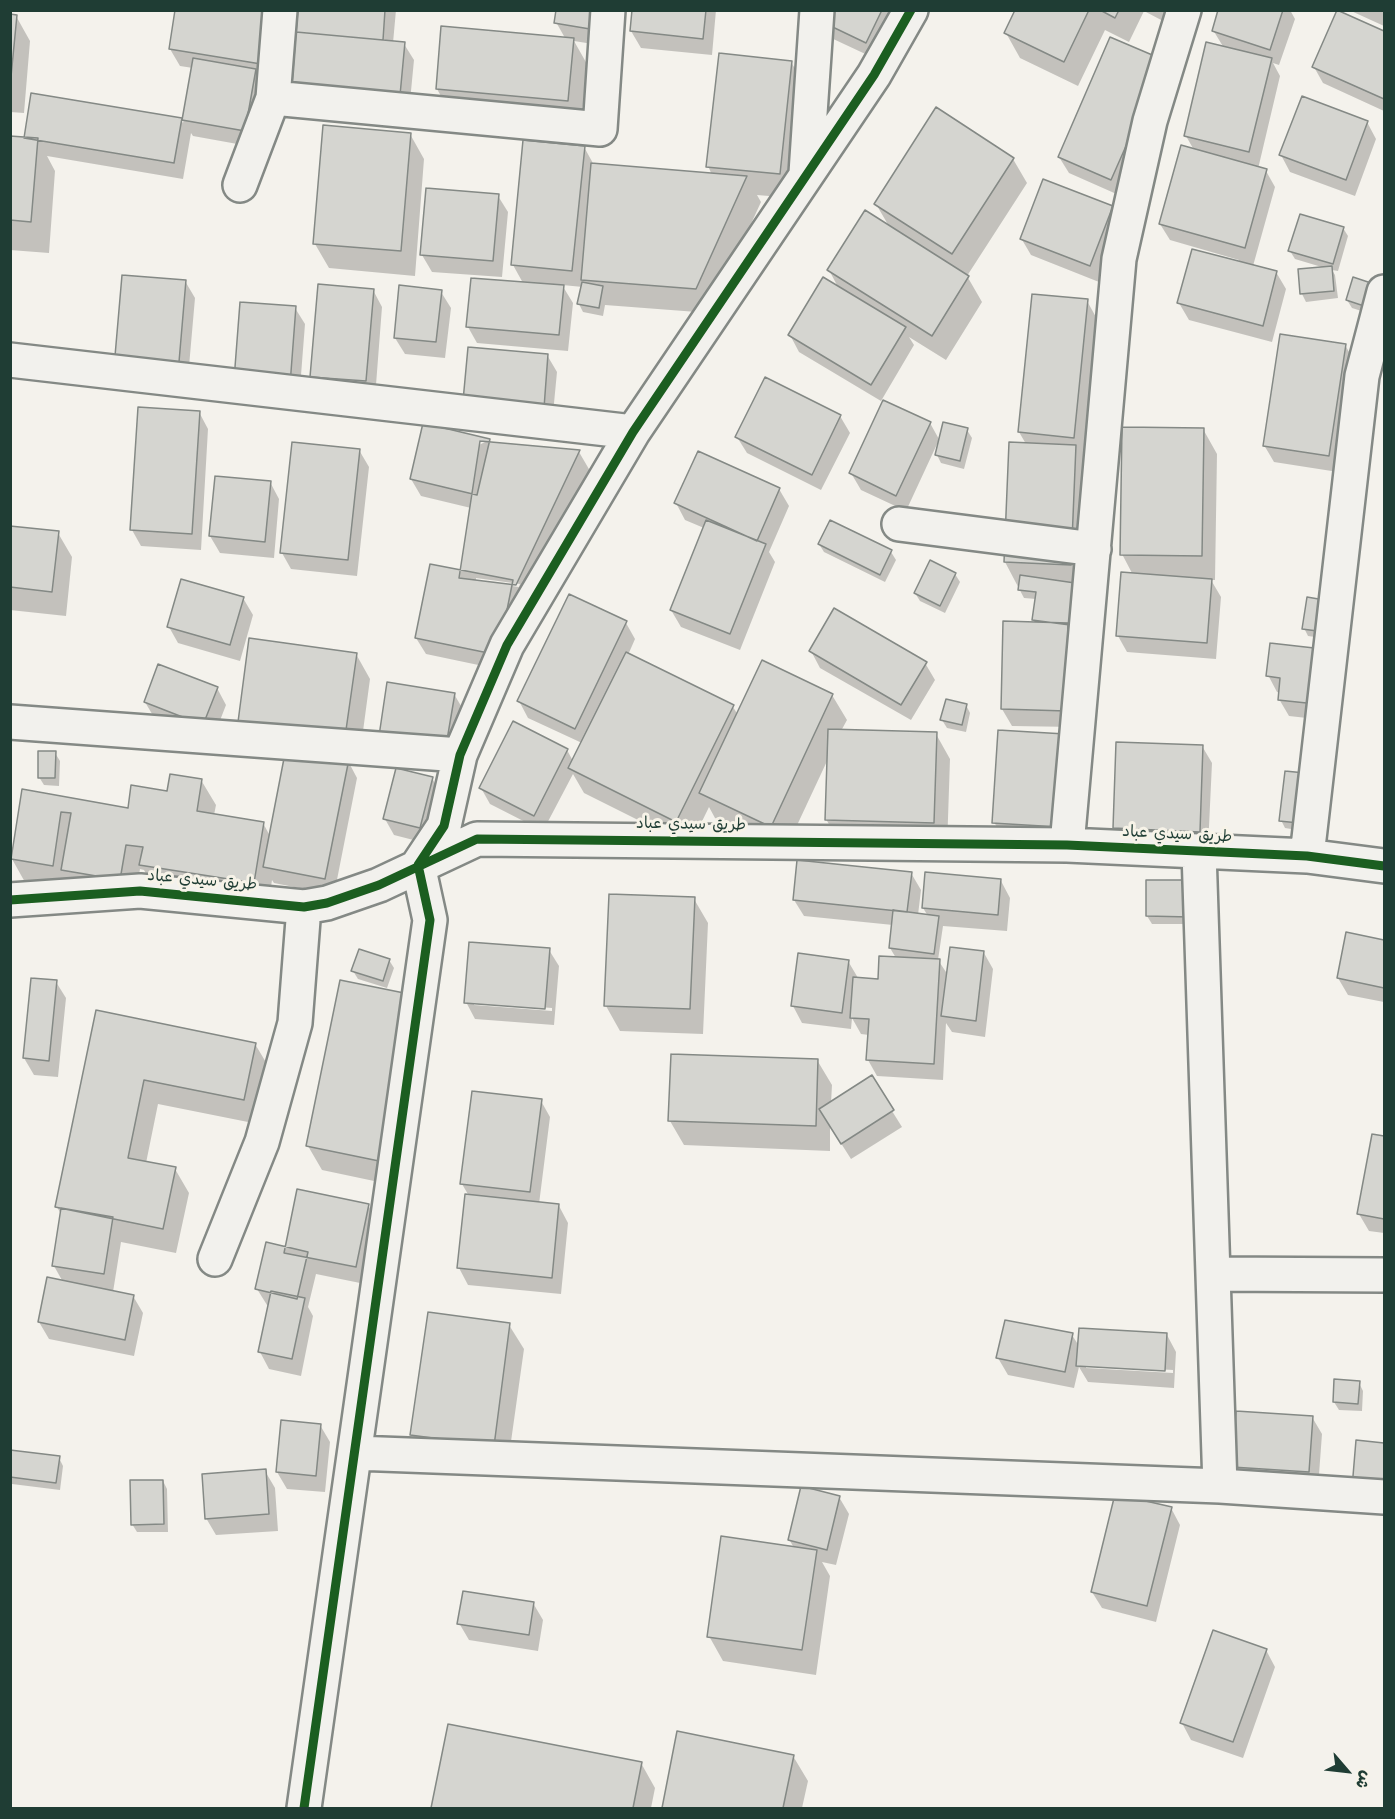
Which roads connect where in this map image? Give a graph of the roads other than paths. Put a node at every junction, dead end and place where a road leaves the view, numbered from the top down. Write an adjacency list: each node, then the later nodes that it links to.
1 (280, 10): 6 (street)
2 (608, 10): 6 (street)
3 (817, 10): 7 (street)
4 (911, 10): 7 (street)
5 (1184, 10): 13 (street)
6 (273, 99): 8 (street)
7 (806, 175): 11 (street)
8 (240, 185)
9 (1384, 292): 18 (street)
10 (10, 360): 11 (street)
11 (633, 432): 15 (street)
12 (899, 524): 13 (street)
13 (1094, 549): 16 (street)
14 (10, 722): 15 (street)
15 (460, 755): 19 (street)
16 (1067, 846): 17 (street, طريق سيدي عباد); 19 (street, طريق سيدي عباد)
17 (1199, 852): 18 (street, طريق سيدي عباد); 24 (street)
18 (1307, 856): 20 (street, طريق سيدي عباد)
19 (418, 865): 22 (street, طريق سيدي عباد); 26 (street)
20 (1384, 866)
21 (10, 900): 22 (street, طريق سيدي عباد)
22 (304, 907): 23 (street)
23 (215, 1259)
24 (1213, 1274): 25 (street); 27 (street)
25 (1384, 1275)
26 (355, 1453): 27 (street); 29 (street)
27 (1220, 1486): 28 (street)
28 (1384, 1497)
29 (304, 1809)

